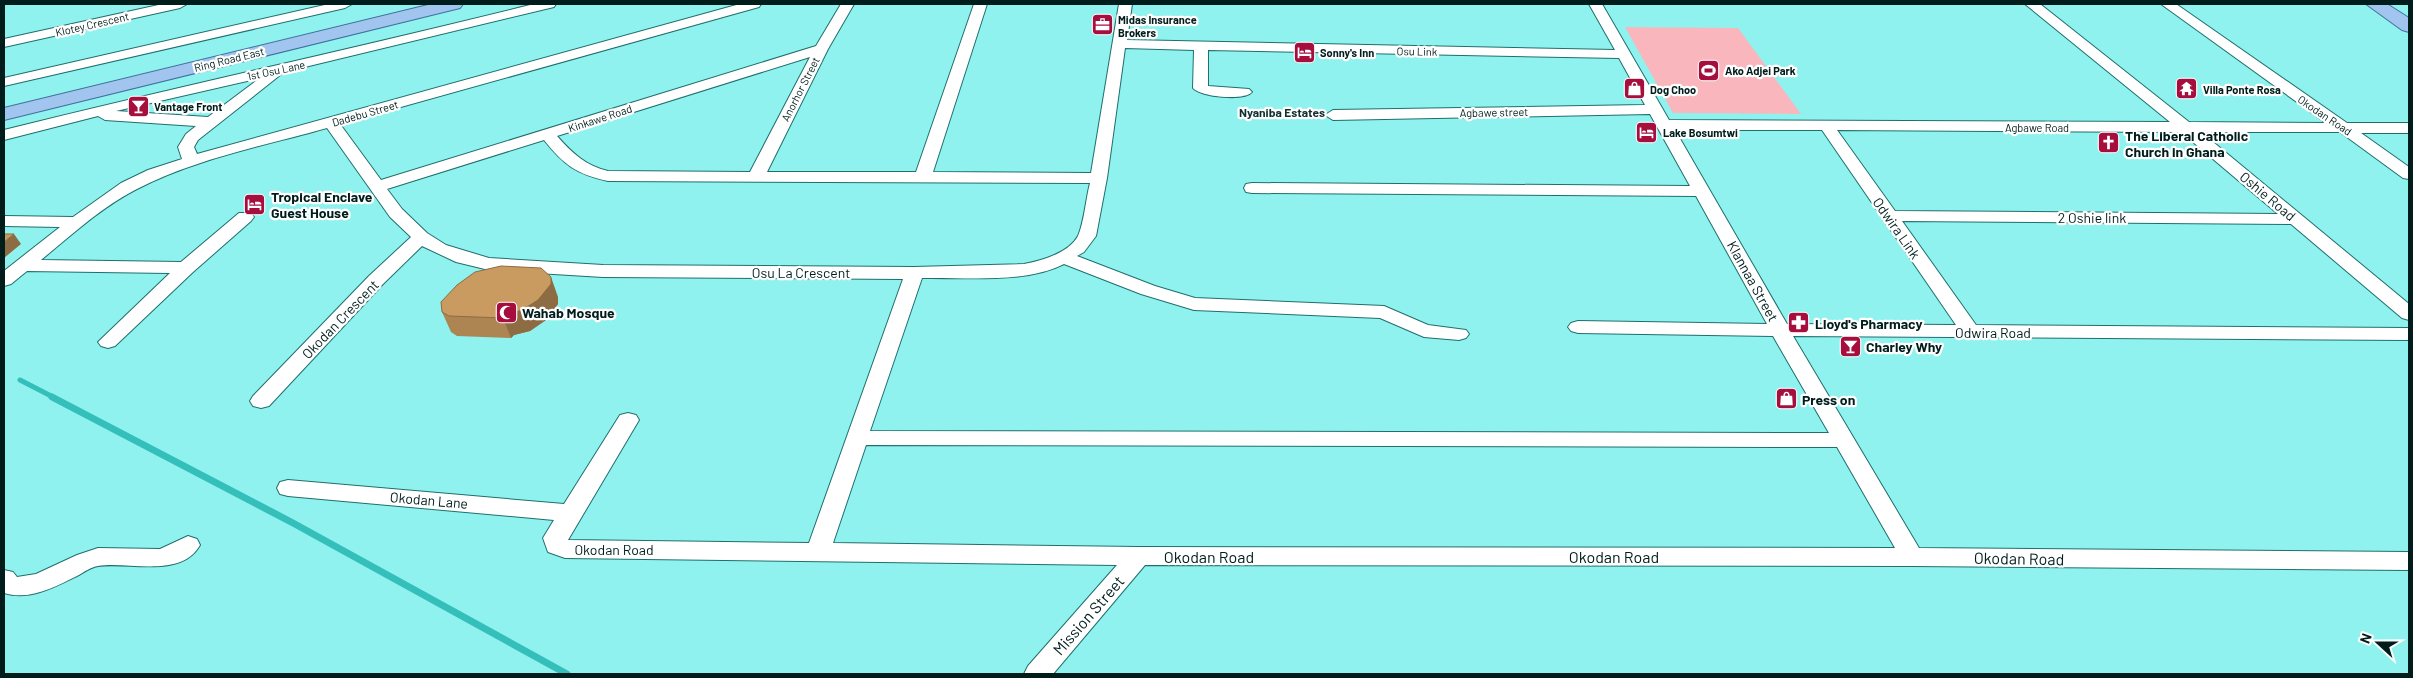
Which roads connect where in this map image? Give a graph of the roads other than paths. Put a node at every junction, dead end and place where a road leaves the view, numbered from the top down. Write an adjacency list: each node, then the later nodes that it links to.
1 (180, 4): 17 (street, Klotey Crescent)
2 (345, 4): 23 (street)
3 (411, 4): 26 (main road, Ring Road East)
4 (454, 4): 26 (main road, Ring Road East)
5 (549, 4): 22 (street, 1st Osu Lane)
6 (754, 4): 32 (street, Dadebu Street)
7 (847, 4): 20 (street, Anorhor Street)
8 (980, 4): 42 (street)
9 (1125, 4): 18 (street, Osu La Crescent)
10 (1596, 4): 21 (street, Klannaa Street)
11 (2032, 4): 34 (street, Oshie Road)
12 (2168, 4): 35 (street, Okodan Road)
13 (2374, 4): 16 (main road)
14 (2400, 4): 15 (main road)
15 (2409, 10)
16 (2409, 26)
17 (4, 43)
18 (1120, 44): 19 (street, Osu Link); 43 (street, Osu La Crescent)
19 (1201, 46): 21 (street, Osu Link); 24 (street)
20 (821, 48): 38 (street, Kinkawe Road); 41 (street, Anorhor Street)
21 (1623, 54): 30 (street, Klannaa Street)
22 (279, 70): 28 (street, 1st Osu Lane); 31 (street)
23 (4, 82)
24 (1244, 92)
25 (4, 102): 26 (main road, Ring Road East)
26 (29, 102): 27 (main road, Ring Road East)
27 (4, 114)
28 (87, 114): 31 (street); 37 (street, 1st Osu Lane)
29 (1333, 115): 30 (street, Agbawe street)
30 (1660, 117): 33 (street, Agbawe Road); 46 (street, Klannaa Street)
31 (208, 122): 39 (street)
32 (331, 122): 39 (street, Dadebu Street); 44 (street, Osu La Crescent)
33 (1825, 124): 34 (street, Agbawe Road); 48 (street, Odwira Link)
34 (2185, 127): 35 (street, Agbawe Road); 49 (street, Oshie Road)
35 (2343, 127): 36 (street, Agbawe Road); 40 (street, Okodan Road)
36 (2409, 128)
37 (4, 135)
38 (548, 135): 41 (street); 44 (street, Kinkawe Road)
39 (191, 161): 51 (street, Dadebu Street)
40 (2409, 174)
41 (756, 176): 42 (street)
42 (923, 177): 43 (street)
43 (1099, 178): 53 (street, Osu La Crescent)
44 (378, 186): 52 (street, Osu La Crescent)
45 (1252, 188): 46 (street)
46 (1703, 191): 60 (street, Klannaa Street)
47 (245, 216): 55 (street)
48 (1888, 216): 49 (street, 2 Oshie link); 61 (street, Odwira Link)
49 (2296, 219): 58 (street, Oshie Road)
50 (4, 221): 51 (street)
51 (77, 222): 54 (street, Dadebu Street)
52 (421, 238): 56 (street, Osu La Crescent); 65 (street, Okodan Crescent)
53 (1064, 257): 56 (street, Osu La Crescent); 62 (street)
54 (22, 265): 55 (street); 57 (street, Dadebu Street)
55 (186, 268): 64 (street)
56 (914, 273): 67 (street)
57 (4, 280)
58 (2409, 314)
59 (1578, 327): 60 (street, Odwira Road)
60 (1780, 330): 61 (street, Odwira Road); 68 (street, Klannaa Street)
61 (1970, 331): 63 (street, Odwira Road)
62 (1459, 334)
63 (2409, 334)
64 (108, 342)
65 (261, 401)
66 (628, 420): 70 (street, Okodan Road)
67 (858, 438): 68 (street); 72 (street)
68 (1844, 440): 74 (street, Klannaa Street)
69 (288, 488): 70 (street, Okodan Lane)
70 (570, 513): 72 (street, Okodan Road)
71 (188, 545): 76 (street)
72 (818, 551): 73 (street, Okodan Road)
73 (1139, 556): 74 (street, Okodan Road); 77 (street, Mission Street)
74 (1912, 557): 75 (street, Okodan Road)
75 (2409, 561)
76 (4, 579)
77 (1037, 674)

